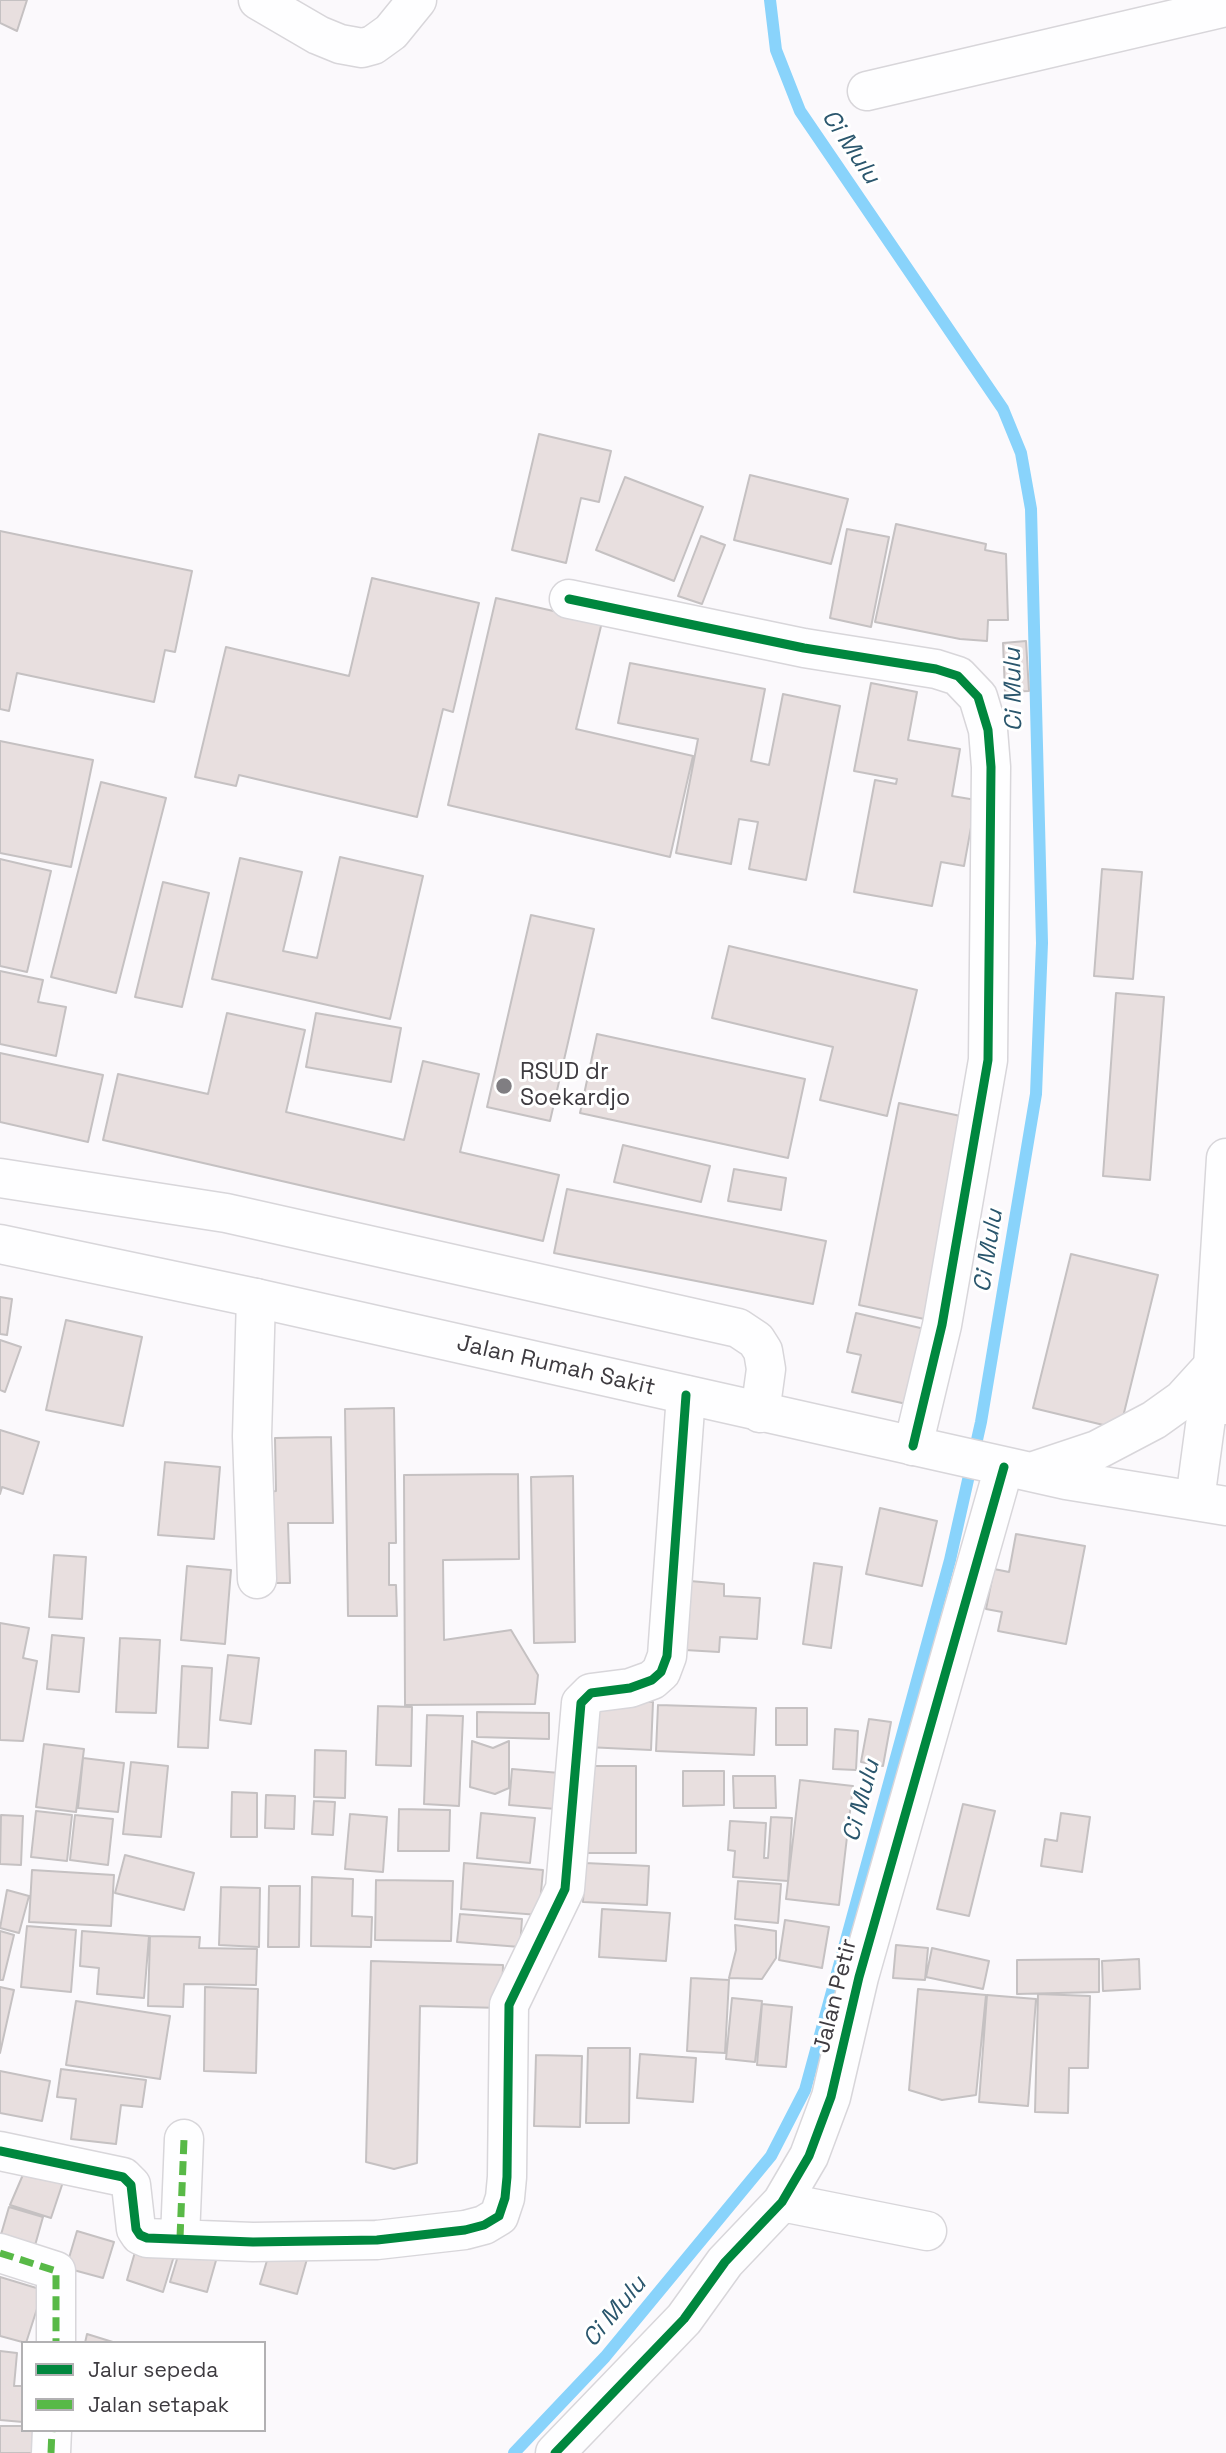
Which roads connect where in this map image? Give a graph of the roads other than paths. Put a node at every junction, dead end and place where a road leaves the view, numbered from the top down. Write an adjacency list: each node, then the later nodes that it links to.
1 (258, 0): 2 (street)
2 (417, 0)
3 (1226, 7): 4 (street)
4 (867, 91)
5 (569, 599): 14 (street)
6 (1226, 1158): 10 (street)
7 (0, 1178): 13 (street)
8 (0, 1244): 9 (street, Jalan Rumah Sakit)
9 (256, 1298): 11 (street, Jalan Rumah Sakit); 17 (street)
10 (1213, 1366): 12 (street); 15 (street); 16 (street)
11 (686, 1395): 13 (street, Jalan Rumah Sakit); 22 (street)
12 (1226, 1405)
13 (760, 1413): 14 (street, Jalan Rumah Sakit)
14 (917, 1447): 15 (street, Jalan Rumah Sakit)
15 (1009, 1467): 16 (street, Jalan Rumah Sakit); 20 (street, Jalan Petir)
16 (1211, 1503)
17 (257, 1579)
18 (184, 2139): 22 (street)
19 (0, 2151): 22 (street)
20 (782, 2202): 21 (street); 27 (street, Jalan Petir)
21 (927, 2231)
22 (180, 2238)
23 (0, 2253): 24 (street)
24 (56, 2341)
25 (52, 2432): 26 (street)
26 (51, 2453)
27 (555, 2453)

